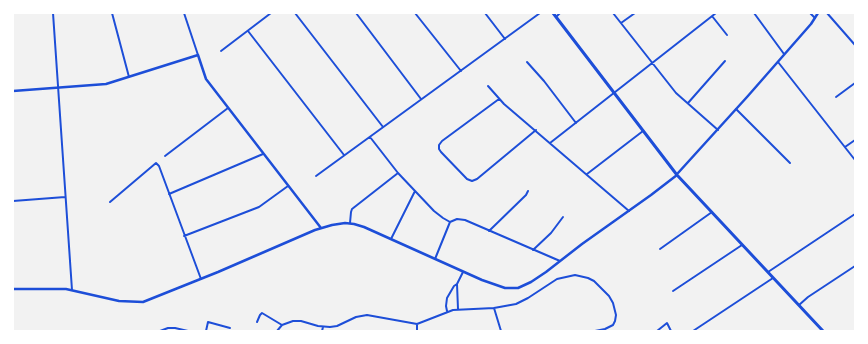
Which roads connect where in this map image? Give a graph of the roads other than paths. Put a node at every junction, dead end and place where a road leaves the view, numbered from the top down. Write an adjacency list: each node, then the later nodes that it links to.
1 (53, 13): 38 (street)
2 (112, 13): 35 (street)
3 (184, 13): 29 (street)
4 (271, 13): 23 (street)
5 (295, 13): 48 (street)
6 (356, 13): 42 (street)
7 (415, 13): 34 (street)
8 (485, 13): 25 (street)
9 (540, 13): 25 (street)
10 (553, 13): 20 (main road)
11 (560, 13): 20 (street)
12 (613, 13): 22 (street)
13 (635, 13): 22 (street)
14 (716, 13): 19 (street)
15 (754, 13): 28 (street)
16 (810, 13): 21 (street)
17 (818, 13): 21 (street)
18 (827, 13): 26 (street)
19 (712, 16): 24 (street); 33 (street)
20 (556, 17): 40 (main road)
21 (815, 18): 28 (street)
22 (620, 23): 33 (street)
23 (248, 31): 27 (street); 57 (street)
24 (727, 35)
25 (505, 39): 34 (street)
26 (855, 45)
27 (221, 52)
28 (784, 54): 32 (street)
29 (198, 55): 35 (street); 45 (street)
30 (725, 61): 44 (street)
31 (527, 62): 47 (street)
32 (778, 62): 46 (street); 55 (street)
33 (652, 64): 40 (street); 44 (street)
34 (460, 71): 42 (street)
35 (129, 77): 38 (street)
36 (855, 83): 41 (street)
37 (488, 86): 43 (street)
38 (58, 88): 39 (street); 69 (street)
39 (13, 91)
40 (614, 93): 47 (street); 51 (main road)
41 (836, 97)
42 (421, 99): 48 (street)
43 (499, 99): 49 (street); 49 (street)
44 (688, 103): 50 (street)
45 (228, 108): 56 (street); 58 (street)
46 (736, 109): 50 (street); 60 (street)
47 (576, 123): 54 (street)
48 (383, 127): 52 (street)
49 (536, 130): 54 (street)
50 (718, 130): 63 (street)
51 (644, 131): 62 (street); 63 (main road)
52 (370, 137): 57 (street); 61 (street)
53 (855, 140): 55 (street)
54 (550, 143): 62 (street)
55 (845, 147): 59 (street)
56 (263, 154): 65 (street); 68 (street)
57 (344, 155): 64 (street)
58 (165, 156)
59 (855, 160)
60 (790, 164)
61 (398, 173): 67 (street); 77 (street)
62 (587, 174): 72 (street)
63 (678, 174): 72 (street); 73 (main road)
64 (316, 176)
65 (288, 186): 78 (street); 80 (street)
66 (528, 190): 79 (street)
67 (414, 191): 76 (street); 81 (street)
68 (169, 194): 71 (street); 80 (street)
69 (65, 197): 70 (street); 94 (street)
70 (13, 202)
71 (110, 202)
72 (629, 211): 86 (street)
73 (712, 212): 82 (main road); 83 (street)
74 (855, 214): 89 (street)
75 (563, 217): 84 (street)
76 (450, 222): 79 (street); 85 (street)
77 (350, 224): 78 (street); 81 (street)
78 (321, 228): 91 (street)
79 (489, 231): 84 (street)
80 (184, 236): 91 (street)
81 (391, 239): 85 (street)
82 (742, 245): 89 (main road); 95 (street)
83 (660, 249)
84 (533, 250): 86 (street)
85 (435, 259): 88 (street)
86 (560, 261): 88 (street)
87 (855, 266): 96 (street)
88 (463, 271): 92 (street)
89 (768, 272): 90 (main road)
90 (773, 278): 96 (main road); 115 (street)
91 (200, 279): 94 (street)
92 (457, 284): 98 (street); 99 (street)
93 (13, 289): 94 (street)
94 (72, 290)
95 (673, 291)
96 (799, 305): 116 (main road)
97 (494, 308): 98 (street); 111 (street); 112 (street)
98 (458, 309): 99 (street)
99 (447, 311): 101 (street)
100 (257, 322): 102 (street)
101 (417, 324): 103 (street); 110 (street)
102 (282, 325): 103 (street); 108 (street)
103 (323, 327): 109 (street)
104 (230, 328): 107 (street)
105 (160, 331): 106 (street)
106 (188, 331)
107 (206, 331)
108 (277, 331)
109 (322, 331)
110 (417, 331)
111 (501, 331)
112 (596, 331)
113 (657, 331): 114 (street)
114 (670, 331)
115 (693, 331)
116 (823, 331)

